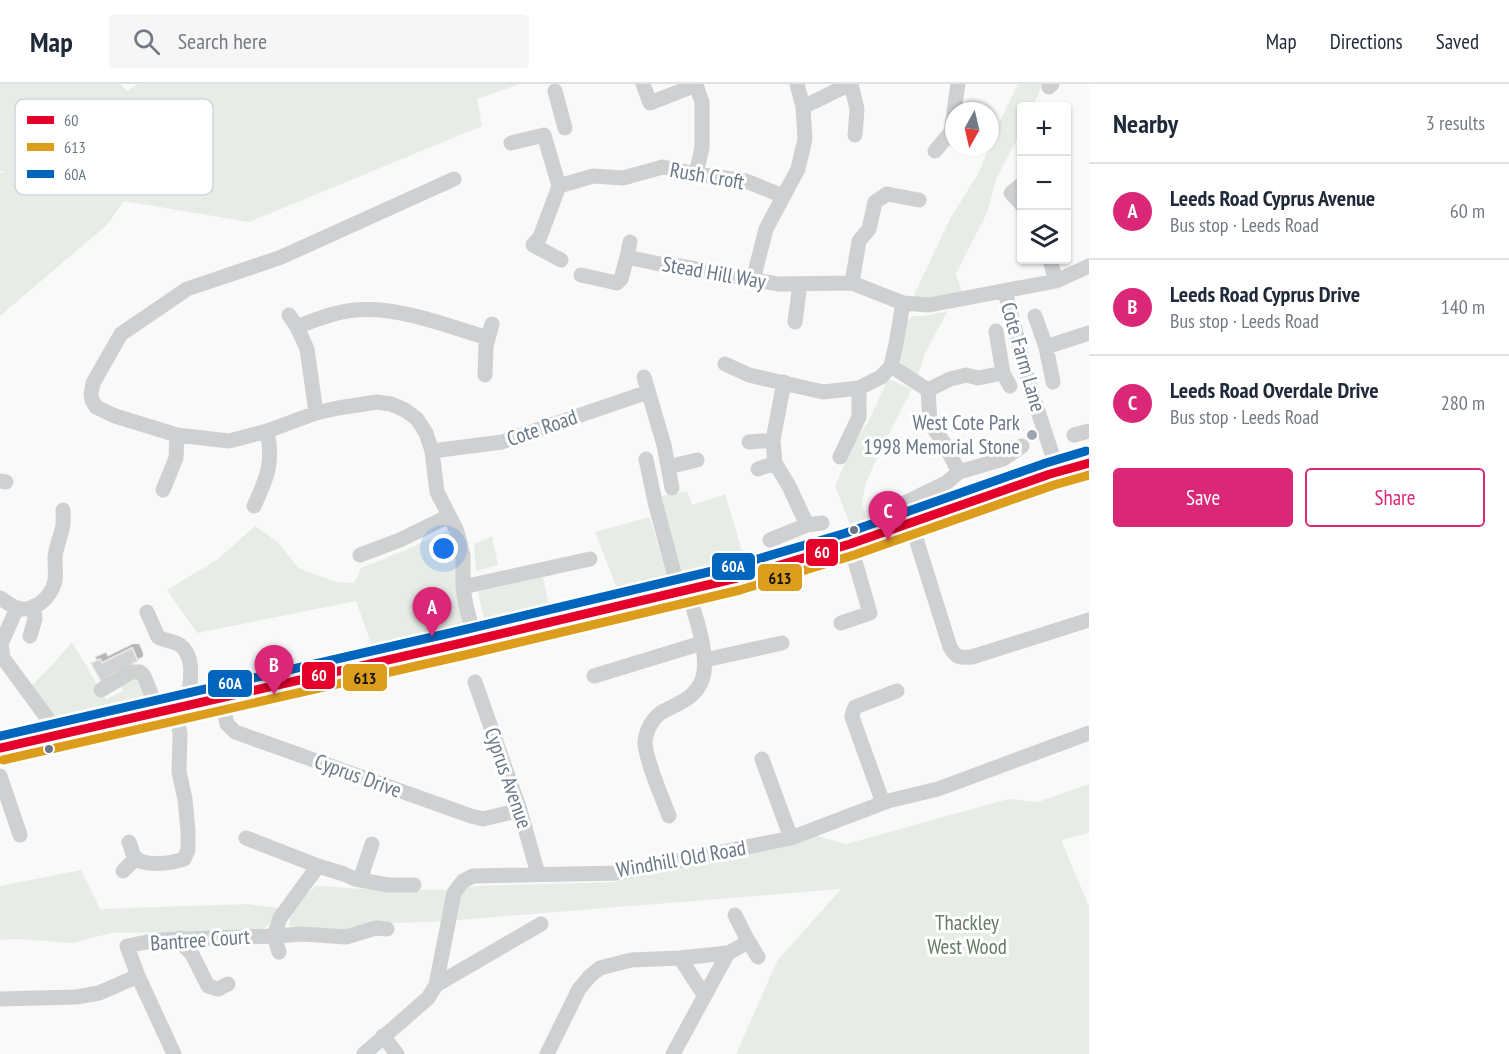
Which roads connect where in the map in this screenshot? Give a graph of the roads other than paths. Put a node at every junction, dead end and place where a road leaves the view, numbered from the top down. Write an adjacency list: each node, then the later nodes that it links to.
1 (643, 84): 2 (street)
2 (697, 84): 14 (street)
3 (797, 84): 8 (street)
4 (850, 84): 8 (street); 10 (street)
5 (958, 84): 7 (street)
6 (555, 91): 9 (street)
7 (955, 102)
8 (803, 107): 18 (street)
9 (544, 135): 12 (street); 16 (street)
10 (855, 135)
11 (945, 139): 13 (street)
12 (511, 143)
13 (935, 151)
14 (696, 174): 16 (street, Rush Croft); 18 (street, Rush Croft)
15 (454, 179): 47 (street)
16 (559, 186): 21 (street)
17 (1017, 188): 20 (street)
18 (783, 196): 25 (street)
19 (919, 200): 27 (street)
20 (1017, 200)
21 (561, 260)
22 (1051, 264): 26 (street)
23 (1089, 266): 26 (street, Cote Farm Lane)
24 (581, 275): 25 (street, Stead Hill Way)
25 (753, 280): 28 (street, Stead Hill Way)
26 (1056, 281): 29 (street, Cote Farm Lane)
27 (852, 283): 28 (street, Stead Hill Way); 30 (street, Stead Hill Way)
28 (801, 284): 32 (street)
29 (1005, 291): 30 (street, Stead Hill Way); 60 (street, Cote Farm Lane)
30 (903, 303): 37 (street)
31 (1035, 316): 35 (street)
32 (795, 322)
33 (996, 331): 43 (street)
34 (1089, 333): 35 (street)
35 (1046, 347): 41 (street)
36 (725, 364): 40 (street)
37 (891, 366): 42 (street); 43 (street)
38 (485, 375): 45 (street)
39 (644, 377): 44 (street)
40 (784, 382): 42 (street); 48 (street)
41 (1053, 382)
42 (859, 388): 52 (street)
43 (928, 390): 59 (street)
44 (648, 392): 51 (street, Cote Road); 57 (street)
45 (316, 414): 46 (street); 51 (street)
46 (267, 431): 47 (street); 63 (street)
47 (177, 435): 62 (street)
48 (773, 440): 49 (street); 55 (street)
49 (749, 442)
50 (1022, 446): 59 (street)
51 (432, 451): 66 (street)
52 (840, 457)
53 (646, 459): 73 (street)
54 (698, 460): 57 (street)
55 (775, 463): 58 (street); 68 (street)
56 (1089, 463): 60 (main road)
57 (668, 467): 61 (street)
58 (758, 469)
59 (959, 472): 64 (street)
60 (1059, 472): 67 (main road)
61 (672, 488)
62 (163, 490)
63 (254, 506)
64 (892, 509)
65 (63, 510): 75 (street)
66 (449, 516): 70 (street); 72 (street)
67 (911, 523): 69 (main road); 78 (street)
68 (770, 540)
69 (850, 544): 73 (main road); 79 (street)
70 (360, 555)
71 (590, 559): 72 (street)
72 (464, 587): 81 (street)
73 (683, 590): 81 (main road); 82 (street)
74 (0, 598): 76 (street)
75 (34, 606): 76 (street); 80 (street)
76 (17, 608): 92 (street)
77 (147, 612): 90 (street)
78 (1089, 620)
79 (841, 623)
80 (30, 636)
81 (475, 640): 89 (main road)
82 (702, 642): 84 (street); 85 (street)
83 (782, 643): 84 (street)
84 (705, 660): 98 (street)
85 (594, 676)
86 (475, 682): 97 (street, Cyprus Avenue)
87 (101, 690): 90 (street)
88 (897, 690): 96 (street)
89 (221, 696): 90 (main road); 97 (street, Cyprus Drive)
90 (174, 708): 92 (main road); 104 (street)
91 (1089, 733): 96 (street, Windhill Old Road)
92 (59, 734): 93 (main road)
93 (0, 748)
94 (762, 759): 101 (street)
95 (0, 776): 99 (street)
96 (883, 803): 101 (street, Windhill Old Road)
97 (520, 810): 107 (street, Cyprus Avenue)
98 (669, 816)
99 (20, 835)
100 (246, 838): 105 (street)
101 (791, 838): 107 (street, Windhill Old Road)
102 (129, 842): 104 (street)
103 (372, 844): 108 (street)
104 (136, 858): 106 (street)
105 (318, 866): 108 (street); 113 (street, Bantree Court)
106 (123, 871)
107 (538, 874): 122 (street, Windhill Old Road)
108 (360, 880): 109 (street)
109 (414, 885)
110 (735, 915): 115 (street)
111 (541, 924): 122 (street)
112 (387, 929): 113 (street)
113 (274, 936): 114 (street, Bantree Court); 116 (street, Bantree Court)
114 (180, 938): 120 (street, Bantree Court); 121 (street)
115 (747, 939): 117 (street); 118 (street)
116 (279, 952)
117 (728, 953): 119 (street); 123 (street)
118 (758, 957)
119 (680, 958): 123 (street); 129 (street)
120 (138, 976): 124 (street); 126 (street)
121 (228, 984)
122 (436, 985): 125 (street, Windhill Old Road)
123 (704, 995): 130 (street)
124 (0, 999)
125 (383, 1036): 127 (street, Windhill Old Road); 128 (street)
126 (174, 1054)
127 (364, 1054)
128 (397, 1054)
129 (547, 1054)
130 (673, 1054)

